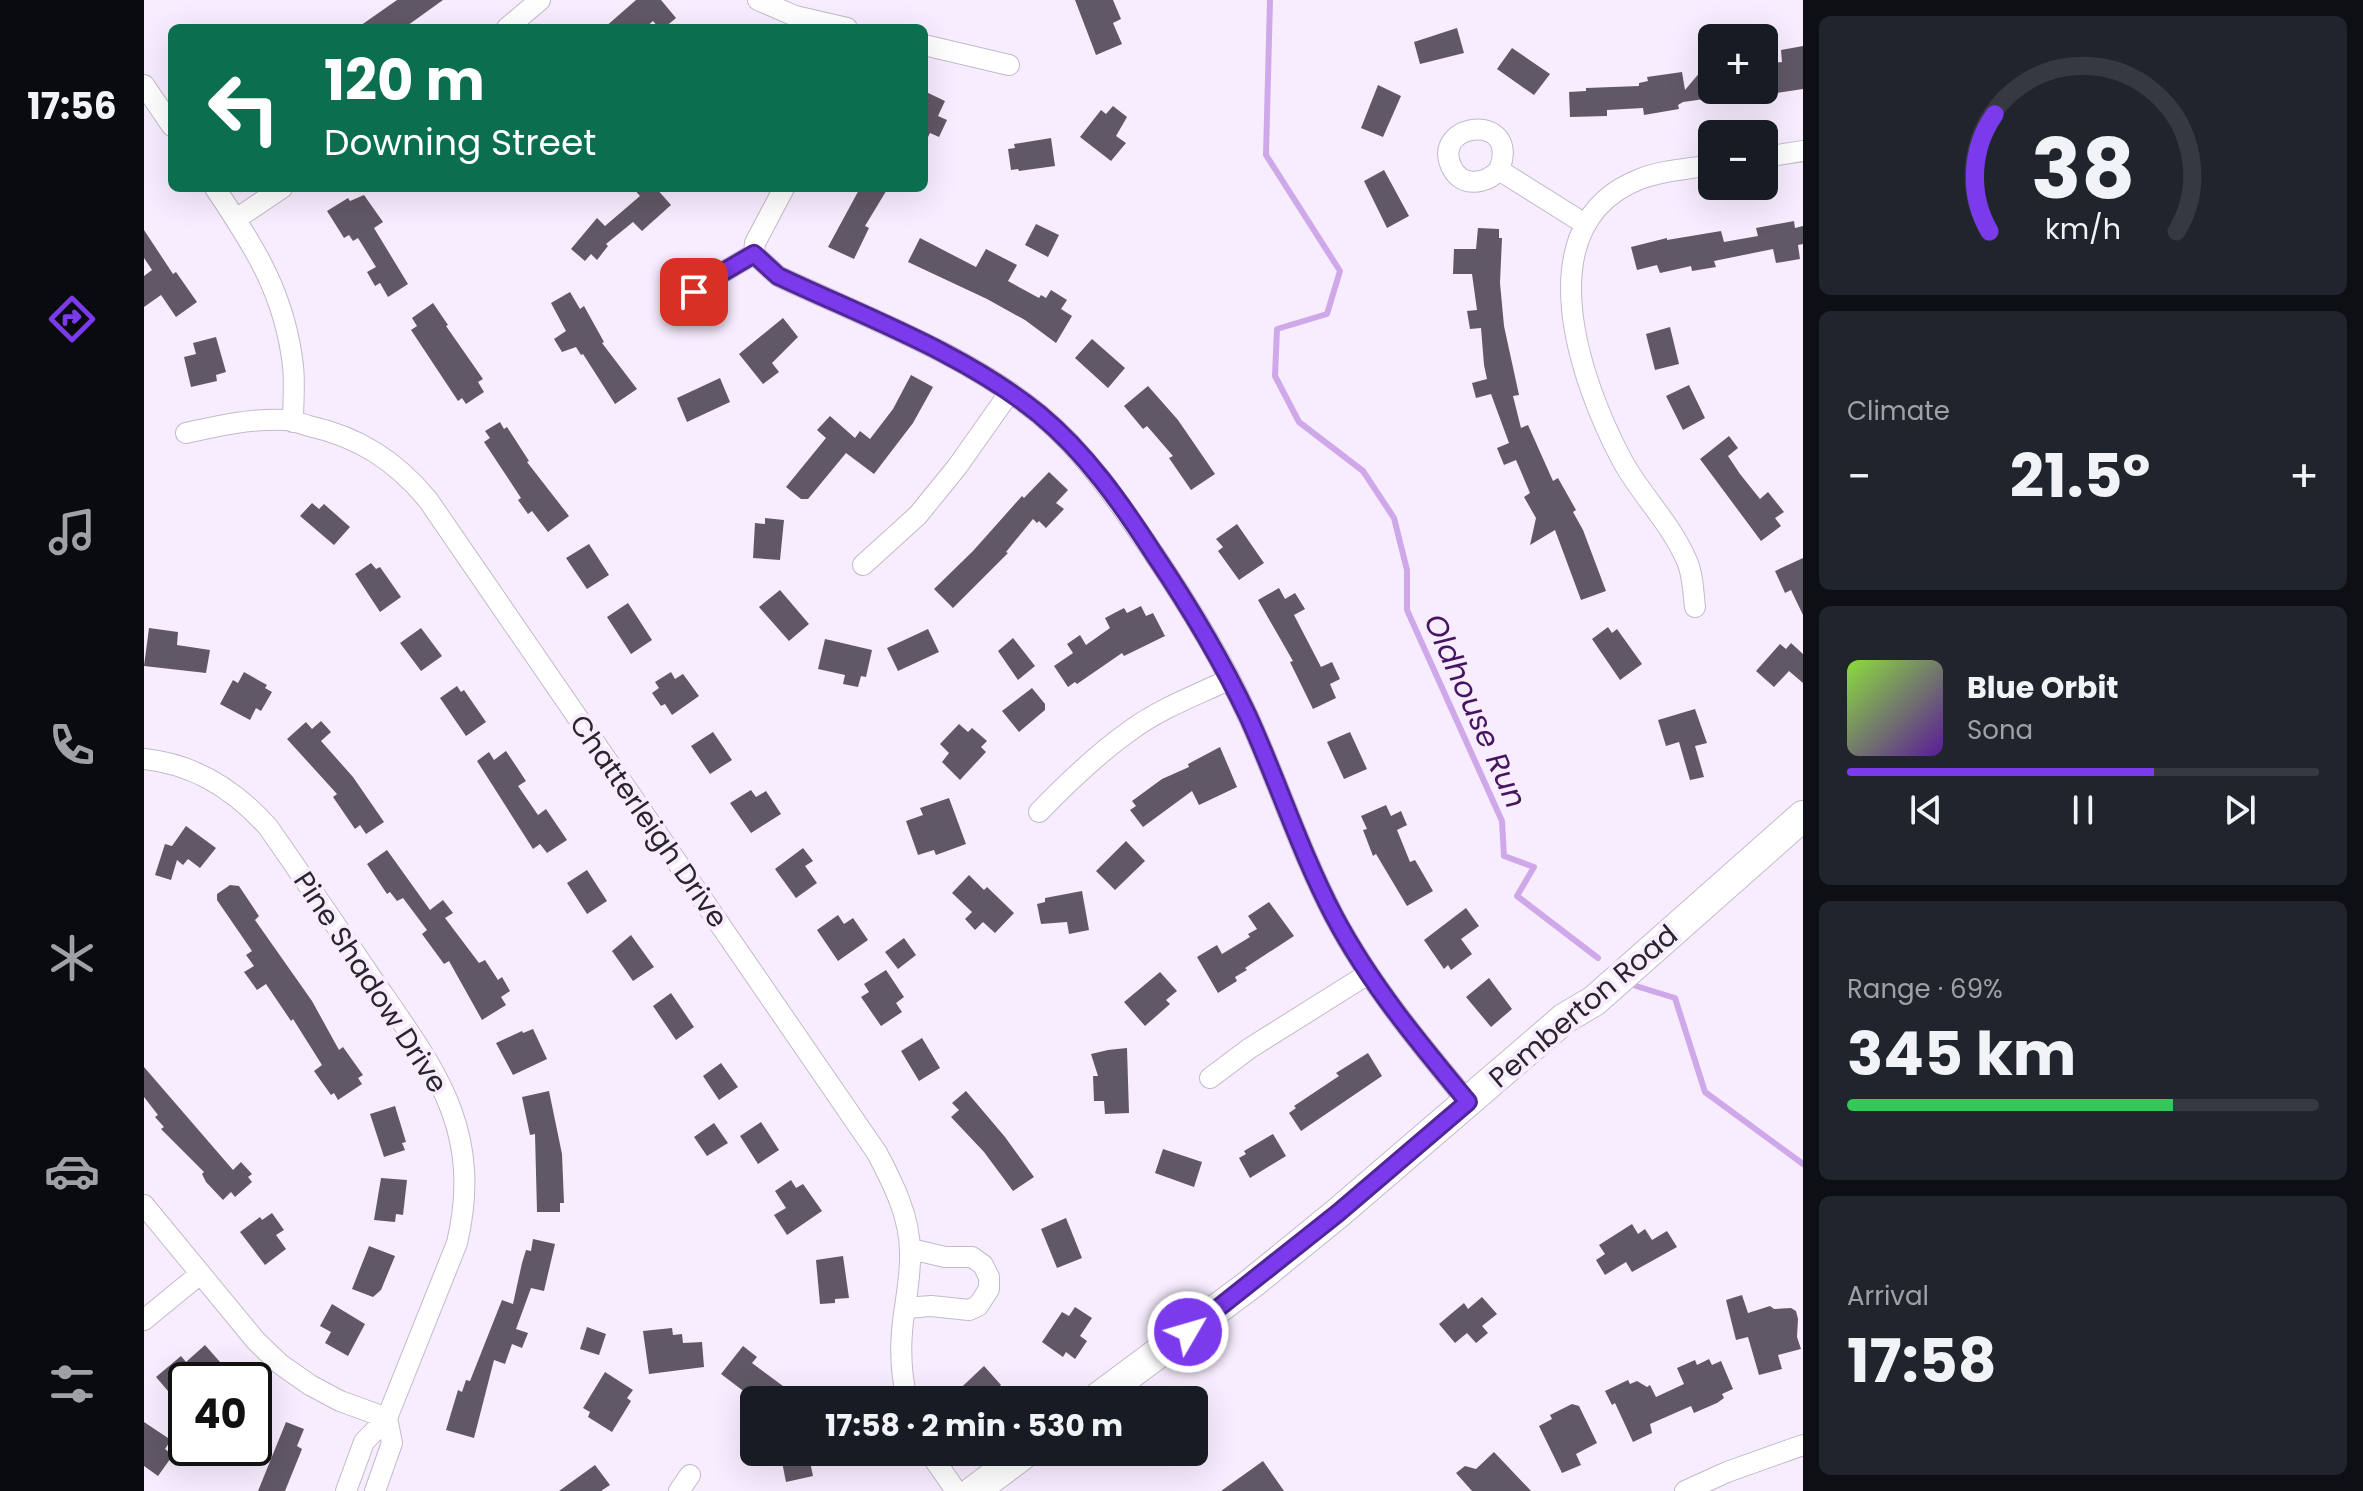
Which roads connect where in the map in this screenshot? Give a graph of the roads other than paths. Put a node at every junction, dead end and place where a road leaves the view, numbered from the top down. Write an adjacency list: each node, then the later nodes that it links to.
1 (540, 0): 3 (street)
2 (758, 0): 4 (street)
3 (512, 24)
4 (830, 24)
5 (928, 46): 6 (street)
6 (1009, 65)
7 (144, 85): 8 (street)
8 (168, 120)
9 (1803, 151): 10 (street)
10 (1778, 155)
11 (1698, 168): 17 (street)
12 (1499, 170): 17 (street)
13 (218, 192): 16 (street)
14 (276, 192): 16 (street)
15 (782, 192): 18 (street)
16 (236, 219): 21 (street)
17 (1585, 224): 24 (street)
18 (754, 254): 19 (street); 20 (street)
19 (676, 306)
20 (1010, 392): 23 (street); 25 (street)
21 (293, 422): 22 (street, Chatterleigh Drive); 33 (street, Chatterleigh Drive)
22 (186, 433)
23 (863, 565)
24 (1695, 607)
25 (1230, 679): 27 (street); 29 (street)
26 (144, 759): 39 (street, Pine Shadow Drive)
27 (1039, 812)
28 (1803, 816): 31 (street, Pemberton Road)
29 (1368, 974): 30 (street); 31 (street)
30 (1210, 1078)
31 (1468, 1102): 38 (street, Pemberton Road)
32 (144, 1205): 34 (street)
33 (911, 1249): 35 (street, Chatterleigh Drive); 35 (street)
34 (200, 1274): 36 (street); 39 (street)
35 (906, 1308): 37 (street, Chatterleigh Drive)
36 (144, 1320)
37 (905, 1386)
38 (1114, 1386)
39 (387, 1418): 43 (street, Pine Shadow Drive); 44 (street, Pine Shadow Drive)
40 (1803, 1445): 47 (street)
41 (939, 1466): 45 (street)
42 (1007, 1466): 46 (street)
43 (346, 1491)
44 (375, 1491)
45 (956, 1491)
46 (974, 1491)
47 (1685, 1491)

